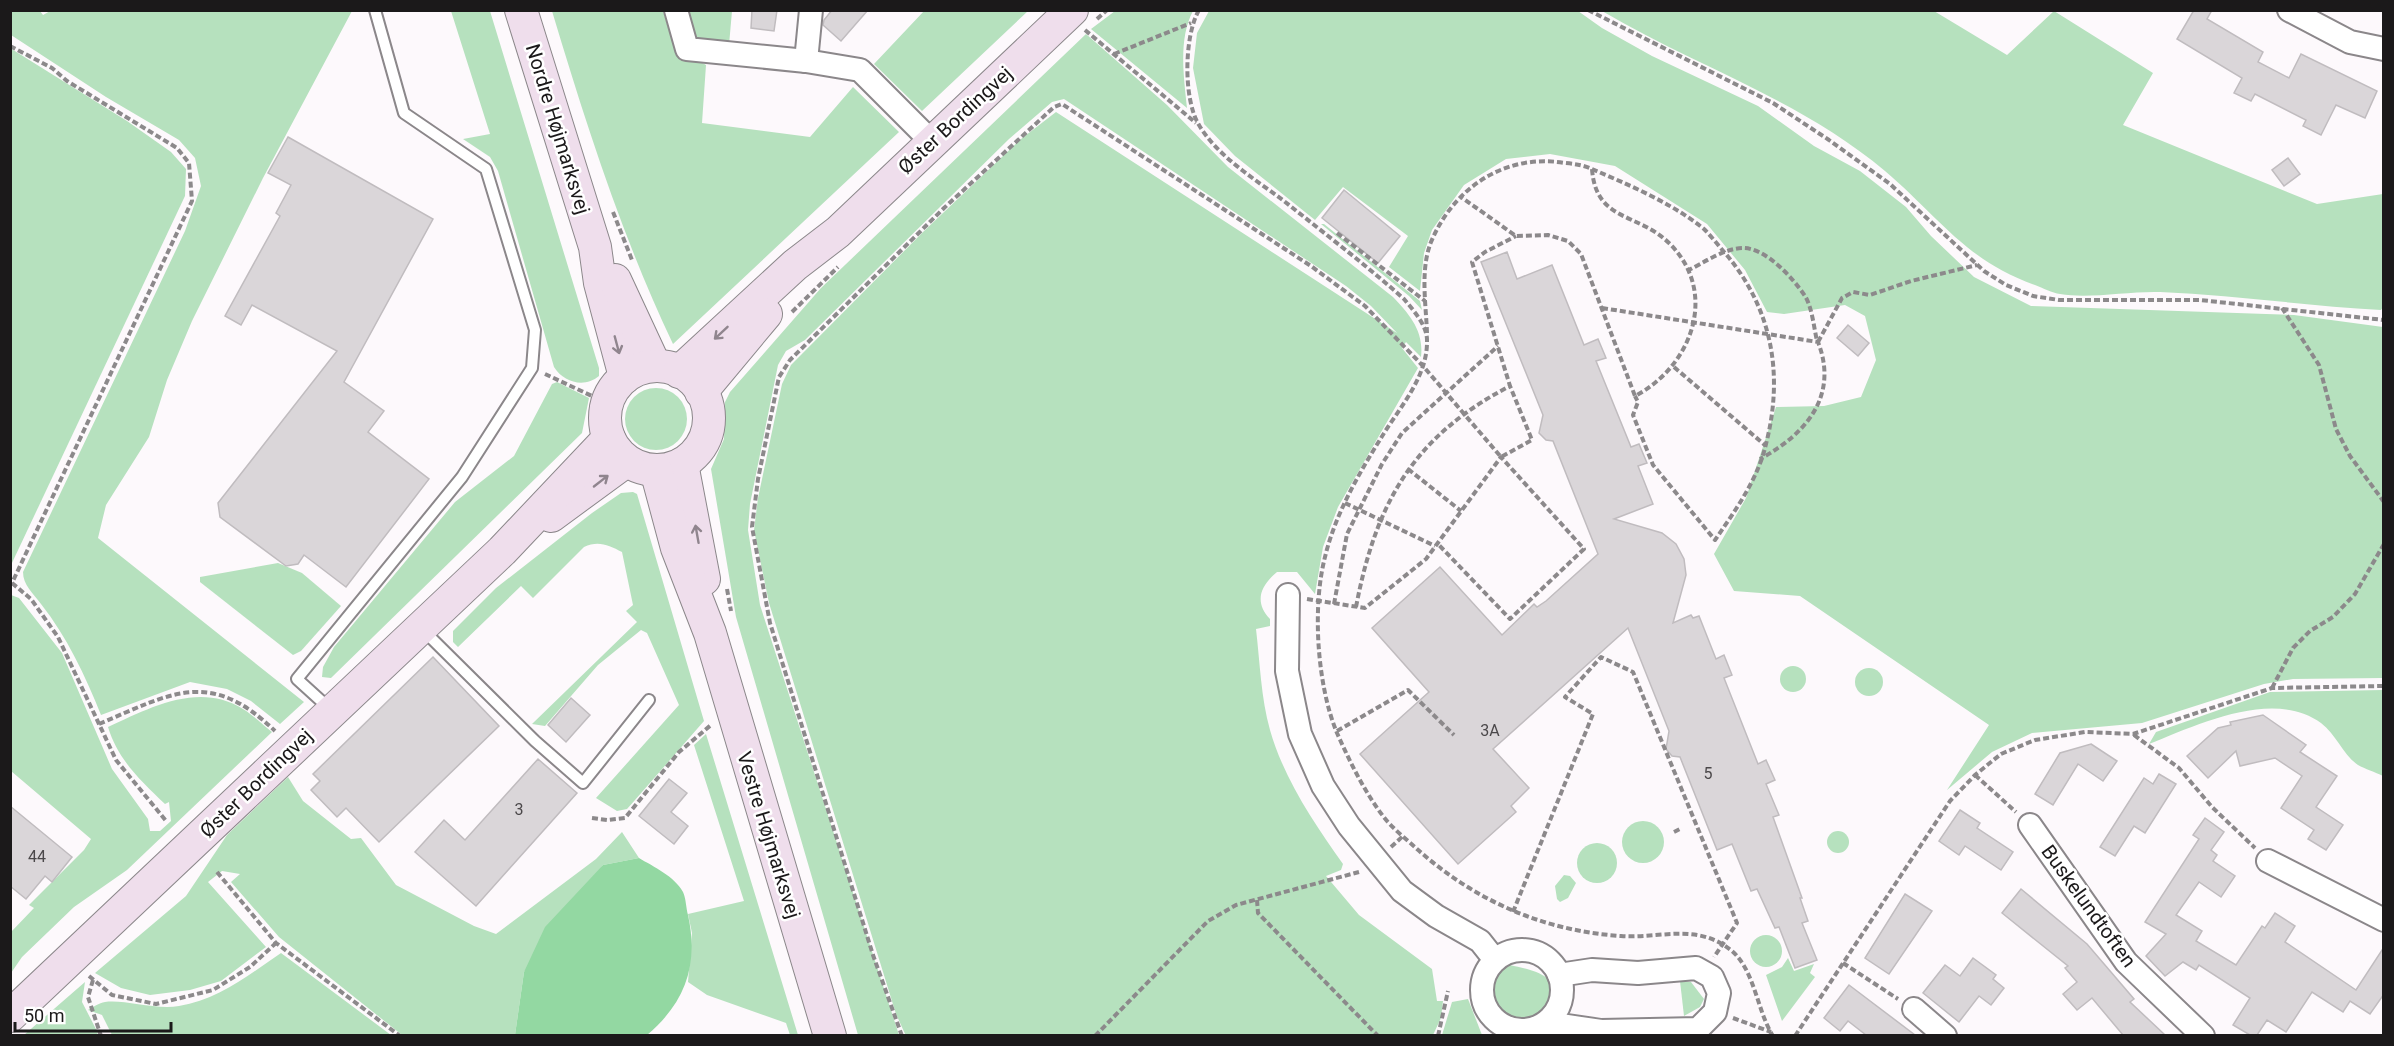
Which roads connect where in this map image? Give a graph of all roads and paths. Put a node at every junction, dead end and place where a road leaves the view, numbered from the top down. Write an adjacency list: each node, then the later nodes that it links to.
1 (375, 10): 37 (lane)
2 (521, 10): 21 (street, Nordre Højmarksvej)
3 (676, 10): 13 (street)
4 (811, 10): 13 (street)
5 (1200, 10): 9 (path)
6 (1588, 10): 24 (path)
7 (2289, 10): 11 (street)
8 (1078, 20): 12 (path); 15 (street, Øster Bordingvej)
9 (1192, 23): 12 (path); 14 (path)
10 (10, 46): 58 (path)
11 (2384, 49)
12 (1114, 54): 14 (path)
13 (806, 61): 15 (street)
14 (1198, 124): 32 (path)
15 (931, 141): 39 (street, Øster Bordingvej)
16 (1592, 169): 17 (path); 22 (path); 25 (path)
17 (1461, 197): 20 (path); 26 (path)
18 (613, 210): 23 (path)
19 (1337, 233): 26 (path)
20 (1516, 236): 27 (path); 34 (path)
21 (595, 247): 38 (street, Nordre Højmarksvej, one-way to 38); 39 (street, Nordre Højmarksvej)
22 (1724, 253): 25 (path); 31 (path); 33 (path)
23 (634, 265)
24 (1977, 265): 28 (path); 33 (path)
25 (1687, 271): 30 (path)
26 (1426, 301): 32 (path)
27 (1601, 308): 30 (path); 42 (path)
28 (2282, 308): 29 (path); 51 (path)
29 (2382, 318)
30 (1693, 321): 31 (path); 36 (path)
31 (1768, 333): 33 (path); 45 (path)
32 (1428, 337): 35 (path)
33 (1818, 342): 48 (path)
34 (1498, 346): 40 (path); 41 (path)
35 (1423, 366): 41 (path); 52 (path); 104 (path)
36 (1674, 367): 42 (path); 45 (path)
37 (532, 368): 43 (path); 67 (lane)
38 (625, 377): 39 (street); 43 (street)
39 (679, 377): 49 (street)
40 (1510, 386): 44 (path); 47 (path)
41 (1446, 393): 44 (path); 53 (path)
42 (1635, 396): 48 (path)
43 (607, 403): 46 (street)
44 (1464, 413): 47 (path); 50 (path)
45 (1766, 446): 48 (path)
46 (617, 449): 49 (street); 63 (street, Øster Bordingvej)
47 (1501, 457): 54 (path); 57 (path)
48 (1760, 459)
49 (669, 467): 68 (street, Vestre Højmarksvej)
50 (1408, 469): 54 (path); 55 (path)
51 (2384, 502)
52 (1345, 503): 53 (path); 60 (path)
53 (1358, 510): 55 (path); 61 (path)
54 (1461, 511): 57 (path)
55 (1380, 520): 57 (path); 62 (path)
56 (2384, 544): 65 (path)
57 (1436, 545): 62 (path)
58 (11, 583): 69 (path)
59 (1288, 595): 81 (street)
60 (1319, 602): 61 (path); 70 (path)
61 (1334, 604): 62 (path)
62 (1356, 607)
63 (421, 628): 66 (lane); 67 (street, Øster Bordingvej)
64 (2384, 686): 65 (path)
65 (2272, 688): 71 (path)
66 (650, 700)
67 (332, 711): 73 (street, Øster Bordingvej)
68 (734, 717): 75 (path); 103 (street, Vestre Højmarksvej)
69 (99, 724): 73 (path); 76 (path)
70 (1336, 731): 72 (path); 80 (path)
71 (2133, 734): 74 (path); 82 (path)
72 (1454, 735)
73 (293, 748): 91 (street, Øster Bordingvej)
74 (1975, 775): 77 (path); 90 (path)
75 (592, 818)
76 (167, 822)
77 (2030, 825): 110 (street, Buskelundtoften)
78 (1683, 828): 79 (path)
79 (1674, 832)
80 (1403, 836): 81 (path); 85 (path)
81 (1375, 861): 84 (path); 89 (street)
82 (2268, 861): 86 (street)
83 (217, 872): 87 (path)
84 (1257, 900): 105 (path); 106 (path)
85 (1513, 912): 88 (path); 88 (path)
86 (2384, 920)
87 (276, 943): 91 (path); 102 (path)
88 (1722, 945): 92 (path); 100 (path)
89 (1495, 960): 93 (street); 99 (street)
90 (1843, 963): 95 (path); 108 (path)
91 (82, 970): 97 (street, Øster Bordingvej); 101 (path)
92 (1704, 972): 93 (street); 96 (street)
93 (1559, 975): 98 (street)
94 (1448, 991): 107 (path)
95 (1914, 1009): 109 (street)
96 (1715, 1012): 98 (street); 100 (path)
97 (10, 1016)
98 (1546, 1023): 99 (street)
99 (1506, 1032)
100 (1772, 1034)
101 (101, 1035)
102 (399, 1035)
103 (830, 1035)
104 (902, 1035)
105 (1095, 1035)
106 (1378, 1035)
107 (1438, 1035)
108 (1795, 1035)
109 (1945, 1035)
110 (2203, 1035)

